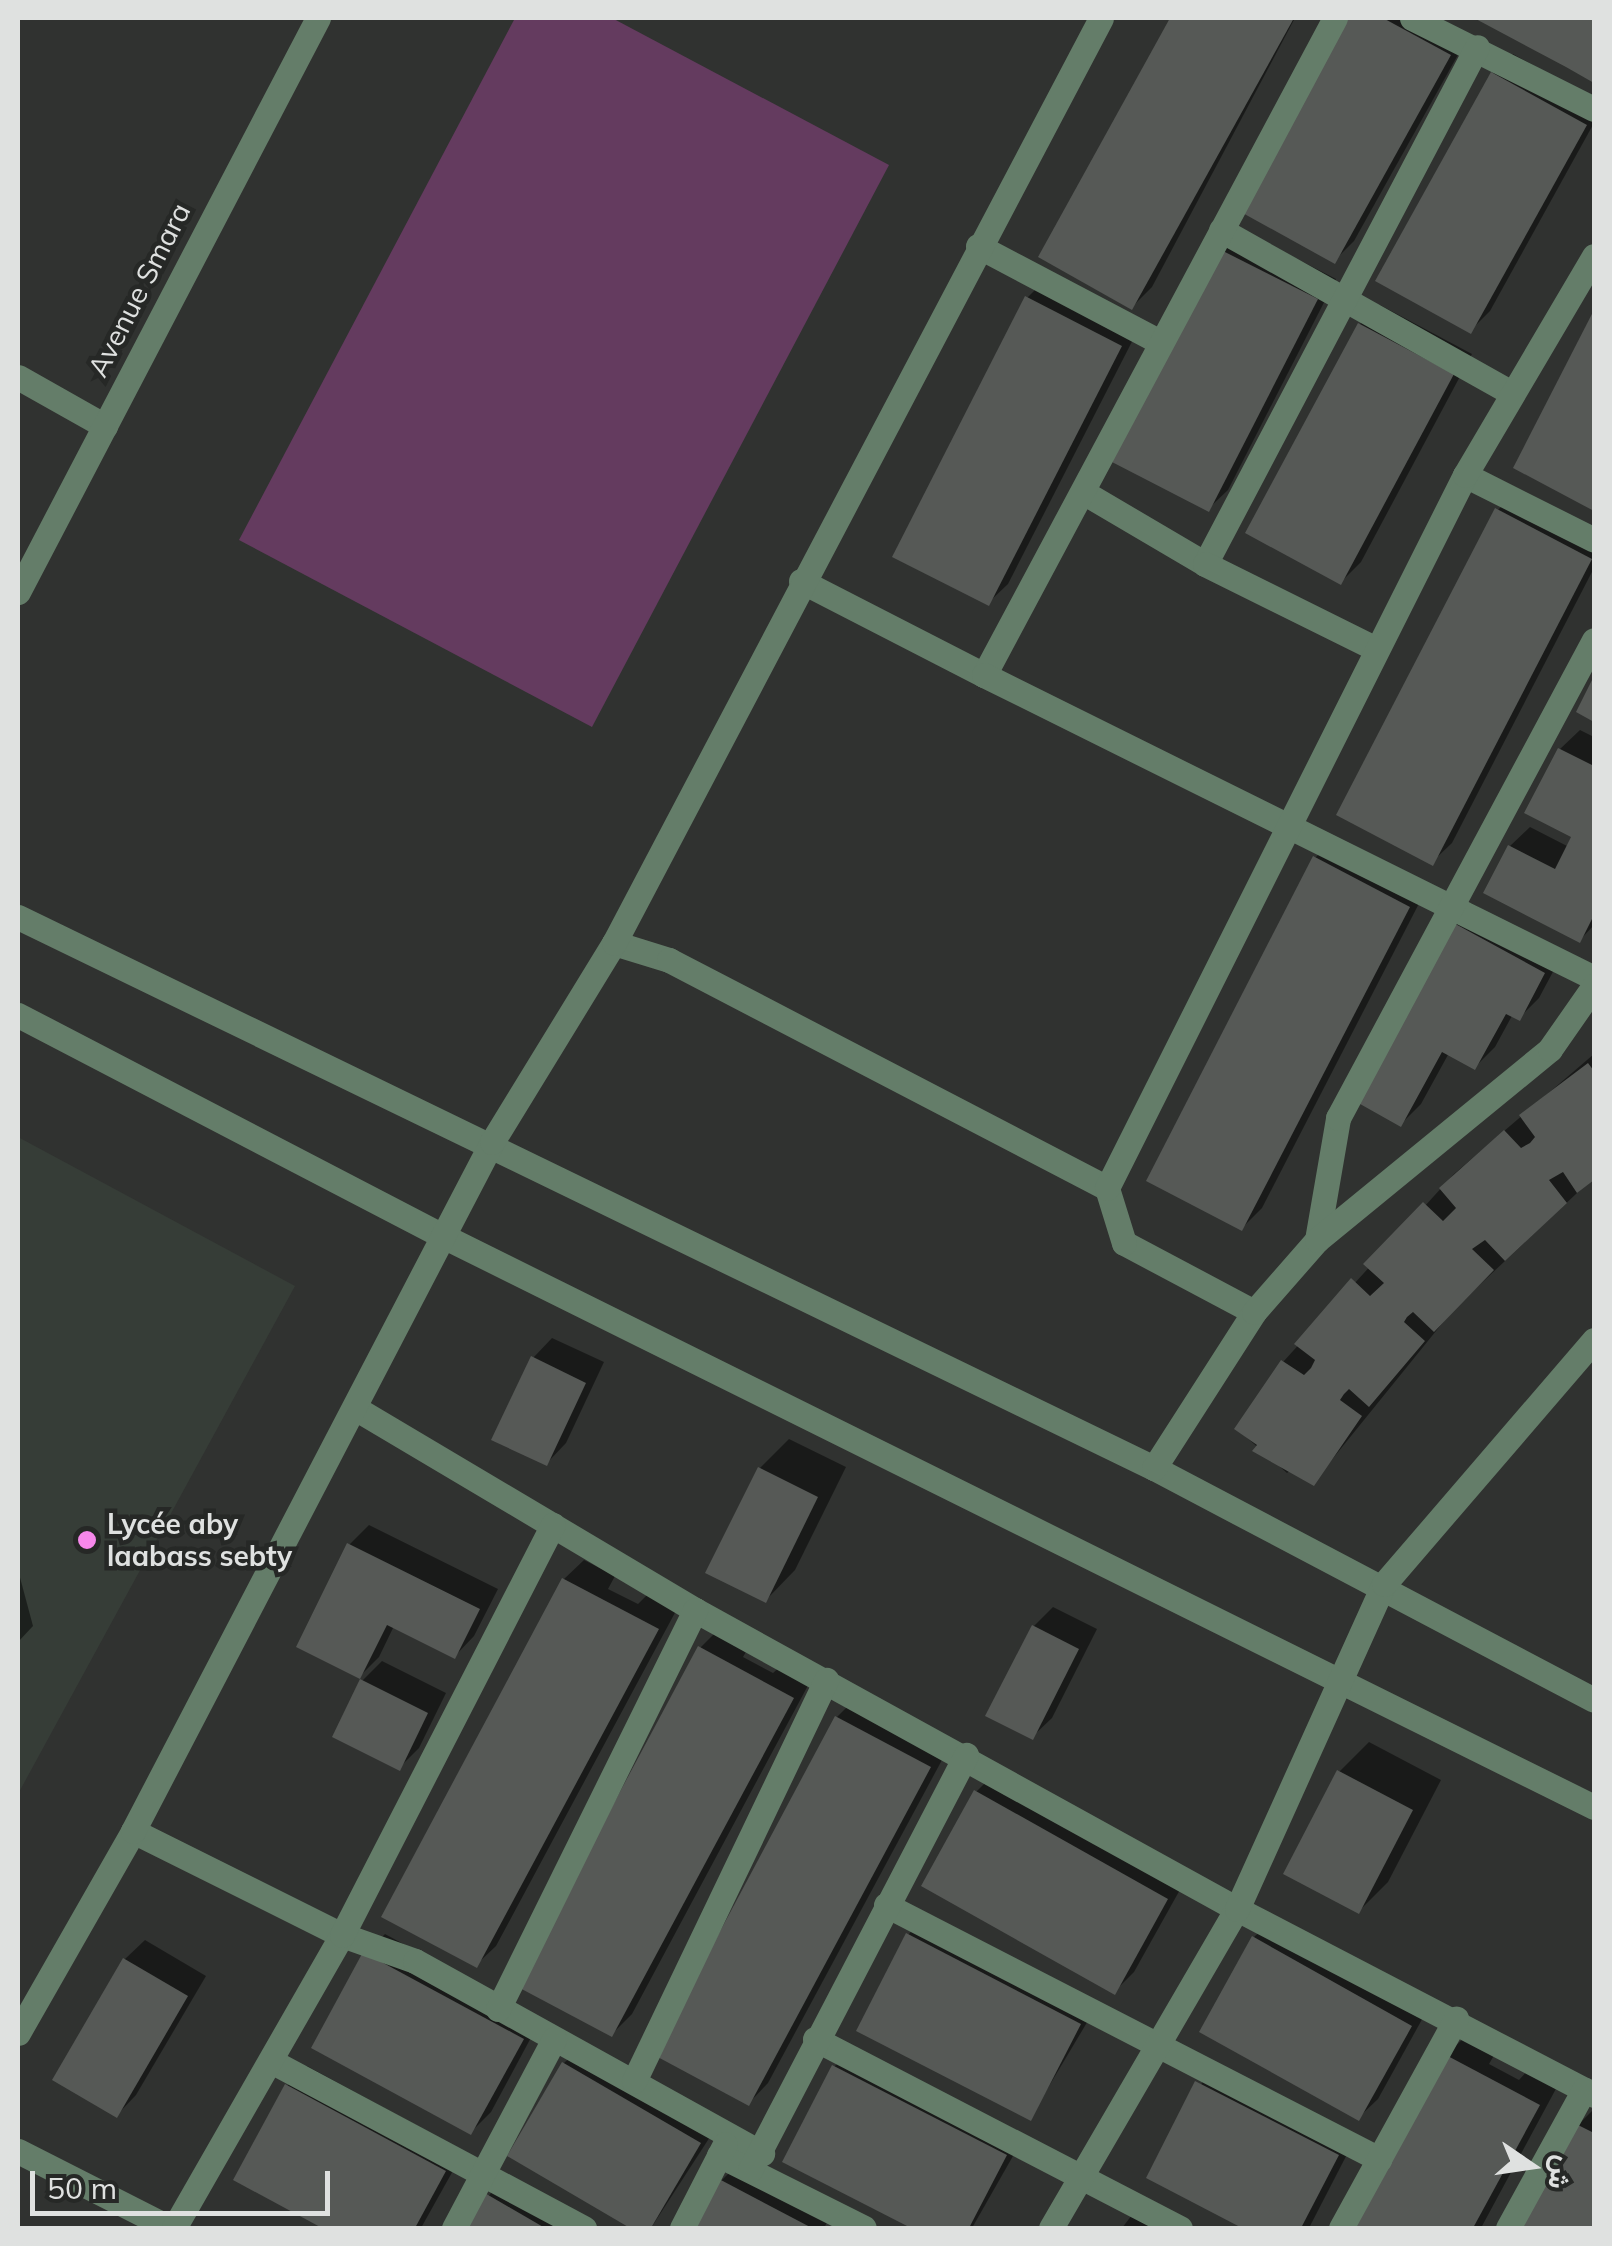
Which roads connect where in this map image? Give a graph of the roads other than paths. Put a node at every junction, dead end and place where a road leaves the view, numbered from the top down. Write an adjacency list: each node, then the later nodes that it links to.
1 (318, 18): 14 (street, Avenue Smara)
2 (1101, 18): 8 (street)
3 (1335, 18): 7 (street)
4 (1412, 18): 5 (street)
5 (1476, 48): 6 (street); 10 (street)
6 (1594, 109)
7 (1221, 230): 10 (street); 11 (street)
8 (978, 246): 11 (street); 19 (street)
9 (1594, 256): 13 (street)
10 (1344, 303): 13 (street); 18 (street)
11 (1160, 342): 16 (street)
12 (18, 378): 14 (street)
13 (1511, 393): 15 (street)
14 (105, 426): 20 (street, Avenue Smara)
15 (1466, 475): 17 (street); 22 (street)
16 (1083, 492): 18 (street); 23 (street)
17 (1594, 540)
18 (1204, 564): 22 (street)
19 (800, 581): 23 (street); 27 (street)
20 (18, 592)
21 (1594, 640): 25 (street)
22 (1376, 649): 24 (street)
23 (984, 675): 24 (street)
24 (1286, 823): 25 (street); 31 (street)
25 (1453, 904): 28 (street); 33 (street)
26 (18, 918): 30 (street)
27 (614, 942): 30 (street); 31 (street)
28 (1592, 997): 33 (street)
29 (18, 1015): 32 (street)
30 (492, 1142): 32 (street); 37 (street)
31 (1107, 1188): 34 (street)
32 (443, 1236): 36 (street); 41 (street)
33 (1317, 1240): 34 (street)
34 (1254, 1312): 37 (street)
35 (1594, 1340): 39 (street)
36 (355, 1408): 38 (street); 46 (street)
37 (1154, 1468): 39 (street)
38 (552, 1525): 40 (street); 49 (street)
39 (1384, 1584): 41 (street); 43 (street)
40 (694, 1610): 42 (street); 50 (street)
41 (1338, 1678): 45 (street); 48 (street)
42 (826, 1680): 44 (street); 57 (street)
43 (1594, 1700)
44 (966, 1756): 47 (street); 48 (street)
45 (1594, 1807)
46 (132, 1831): 49 (street); 52 (street)
47 (886, 1905): 53 (street); 55 (street)
48 (1237, 1909): 51 (street); 55 (street)
49 (342, 1935): 50 (street); 56 (street)
50 (498, 2009): 54 (street)
51 (1456, 2019): 58 (street); 61 (street)
52 (18, 2033)
53 (815, 2038): 62 (street); 64 (street)
54 (554, 2040): 57 (street); 63 (street)
55 (1156, 2042): 61 (street); 64 (street)
56 (270, 2062): 63 (street); 66 (street)
57 (634, 2081): 59 (street)
58 (1590, 2092): 73 (street)
59 (724, 2145): 62 (street); 69 (street)
60 (18, 2150): 66 (street)
61 (1379, 2159): 72 (street)
62 (756, 2162): 65 (street)
63 (486, 2172): 67 (street); 68 (street)
64 (1078, 2174): 70 (street); 71 (street)
65 (854, 2226)
66 (172, 2228)
67 (454, 2228)
68 (584, 2228)
69 (682, 2228)
70 (1051, 2228)
71 (1180, 2228)
72 (1341, 2228)
73 (1508, 2228)

